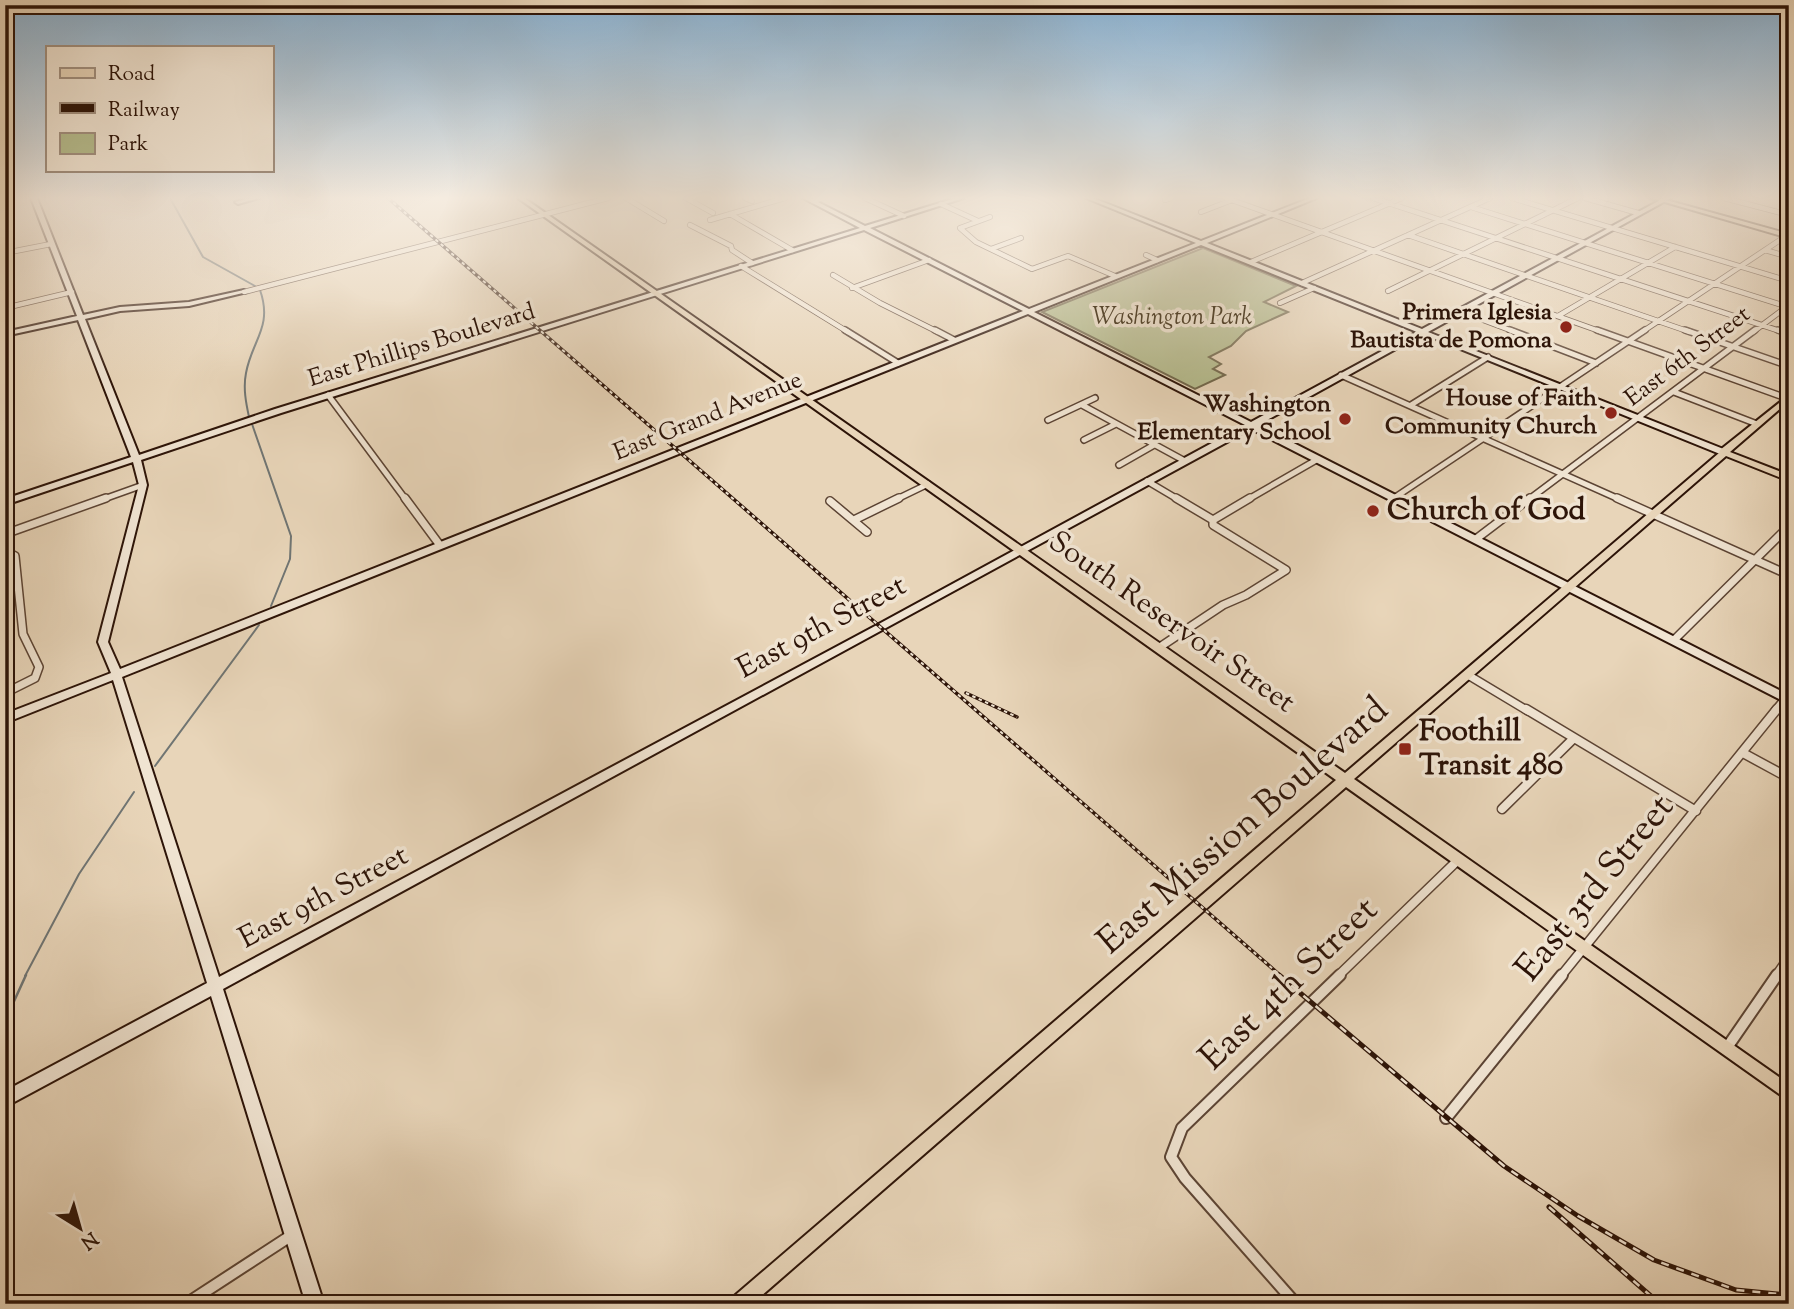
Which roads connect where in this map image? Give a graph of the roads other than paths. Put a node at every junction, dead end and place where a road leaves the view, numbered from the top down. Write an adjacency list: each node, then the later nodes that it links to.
1 (58, 259): 39 (street)
2 (371, 259): 40 (street)
3 (608, 259): 41 (main road, South Reservoir Street)
4 (746, 259): 25 (street)
5 (764, 259): 25 (street, East Phillips Boulevard)
6 (1012, 259): 7 (street)
7 (1059, 259)
8 (1075, 259): 31 (street)
9 (1243, 259): 23 (street)
10 (1258, 259): 23 (street)
11 (1355, 259): 34 (street)
12 (1400, 259): 28 (street)
13 (1454, 259): 28 (street)
14 (1479, 259): 30 (street)
15 (1553, 259): 30 (street, East 9th Street)
16 (1558, 259): 32 (street)
17 (1638, 259): 24 (street)
18 (1653, 259): 24 (street)
19 (1717, 259): 26 (street)
20 (1751, 259): 26 (street)
21 (929, 260): 36 (street); 48 (street)
22 (1157, 260): 31 (street, East Grand Avenue)
23 (1251, 262): 34 (street)
24 (1648, 262): 32 (street); 35 (street)
25 (752, 263): 27 (street, East Phillips Boulevard)
26 (1741, 266): 33 (street); 35 (street)
27 (741, 267): 41 (street, East Phillips Boulevard); 61 (street)
28 (1431, 270): 38 (street); 42 (street)
29 (833, 275): 36 (street)
30 (1525, 275): 42 (street, East 9th Street); 43 (street)
31 (1115, 276): 48 (street, East Grand Avenue)
32 (1618, 279): 43 (street); 44 (street)
33 (1789, 281)
34 (1303, 283): 37 (street)
35 (1715, 283): 44 (street); 46 (street)
36 (852, 288): 57 (street)
37 (1314, 288): 45 (street); 54 (street)
38 (1388, 291)
39 (72, 292): 47 (street); 50 (street)
40 (244, 292): 50 (street)
41 (657, 293): 68 (street, East Phillips Boulevard); 71 (main road, South Reservoir Street)
42 (1492, 293): 49 (street, East 9th Street); 51 (street)
43 (1589, 297): 51 (street); 52 (street)
44 (1689, 302): 52 (street); 53 (street)
45 (1280, 303)
46 (1788, 306): 53 (street, East 6th Street)
47 (5, 307)
48 (1027, 311): 57 (street, East Grand Avenue); 78 (street)
49 (1459, 311): 54 (street, East 9th Street); 62 (street)
50 (82, 316): 55 (street); 83 (street)
51 (1558, 316): 58 (street)
52 (1659, 321): 58 (street); 59 (street)
53 (1762, 326): 56 (street); 59 (street, East 6th Street)
54 (1421, 331): 60 (street); 65 (street, East 9th Street)
55 (5, 334)
56 (1789, 334)
57 (954, 340): 61 (street, East Grand Avenue)
58 (1628, 341): 62 (street); 64 (street)
59 (1734, 347): 63 (street); 64 (street, East 6th Street)
60 (1488, 358): 66 (street); 73 (street)
61 (898, 363): 71 (street, East Grand Avenue)
62 (1596, 363): 66 (street)
63 (1789, 366)
64 (1705, 369): 67 (street, East 6th Street); 70 (street)
65 (1341, 375): 73 (street); 78 (street, East 9th Street)
66 (1561, 387): 74 (street); 79 (street)
67 (1674, 392): 74 (street, East 6th Street); 77 (street)
68 (328, 395): 83 (street, East Phillips Boulevard); 102 (street)
69 (1095, 398): 72 (street)
70 (1788, 398): 77 (main road, East Mission Boulevard)
71 (807, 399): 90 (main road, South Reservoir Street); 102 (street, East Grand Avenue)
72 (1082, 405): 75 (street); 76 (street)
73 (1411, 405): 79 (street)
74 (1639, 418): 82 (street); 87 (street, East 6th Street)
75 (1048, 420)
76 (1116, 424): 80 (street); 81 (street)
77 (1757, 424): 82 (main road, East Mission Boulevard)
78 (1251, 425): 84 (street); 85 (street, East 9th Street)
79 (1483, 438): 87 (street); 92 (street)
80 (1084, 440)
81 (1154, 445): 85 (street); 86 (street)
82 (1723, 452): 88 (main road); 95 (main road, East Mission Boulevard)
83 (136, 458): 91 (street); 94 (street, East Phillips Boulevard)
84 (1318, 459): 92 (street); 97 (street)
85 (1183, 460): 89 (street, East 9th Street)
86 (1119, 465)
87 (1563, 475): 95 (street); 101 (street, East 6th Street)
88 (1789, 478)
89 (1147, 481): 97 (street); 103 (street, East 9th Street)
90 (928, 484): 96 (street); 103 (main road, South Reservoir Street)
91 (143, 485): 100 (street); 110 (street)
92 (1394, 498): 101 (street)
93 (830, 501): 96 (street)
94 (5, 502)
95 (1651, 514): 105 (street); 107 (main road, East Mission Boulevard)
96 (854, 520): 99 (street)
97 (1213, 520): 109 (street)
98 (1789, 526): 105 (street)
99 (867, 531)
100 (5, 534)
101 (1476, 539): 107 (street)
102 (439, 544): 110 (street, East Grand Avenue)
103 (1021, 548): 109 (main road, South Reservoir Street); 124 (street, East 9th Street)
104 (6, 550): 112 (street)
105 (1755, 559): 106 (street); 108 (street)
106 (1789, 575)
107 (1569, 587): 108 (street); 111 (main road, East Mission Boulevard)
108 (1674, 640): 113 (street)
109 (1160, 647): 118 (main road, South Reservoir Street)
110 (116, 673): 114 (street, East Grand Avenue); 124 (street)
111 (1468, 675): 115 (street); 118 (main road, East Mission Boulevard)
112 (5, 693)
113 (1788, 698): 116 (street, East 3rd Street)
114 (5, 719)
115 (1574, 738): 119 (street); 120 (street)
116 (1743, 753): 117 (street); 120 (street, East 3rd Street)
117 (1789, 778)
118 (1346, 780): 121 (main road, South Reservoir Street); 132 (main road, East Mission Boulevard)
119 (1502, 809)
120 (1696, 811): 122 (street, East 3rd Street)
121 (1458, 860): 122 (main road, South Reservoir Street); 133 (street, East 4th Street)
122 (1585, 946): 125 (main road, South Reservoir Street); 128 (street, East 3rd Street)
123 (1789, 957): 125 (street)
124 (213, 988): 127 (street, East 9th Street); 129 (street)
125 (1726, 1050): 126 (main road, South Reservoir Street)
126 (1785, 1092)
127 (5, 1099)
128 (1446, 1118)
129 (292, 1235): 130 (street); 131 (street)
130 (186, 1304)
131 (315, 1304)
132 (738, 1304)
133 (1296, 1304)

